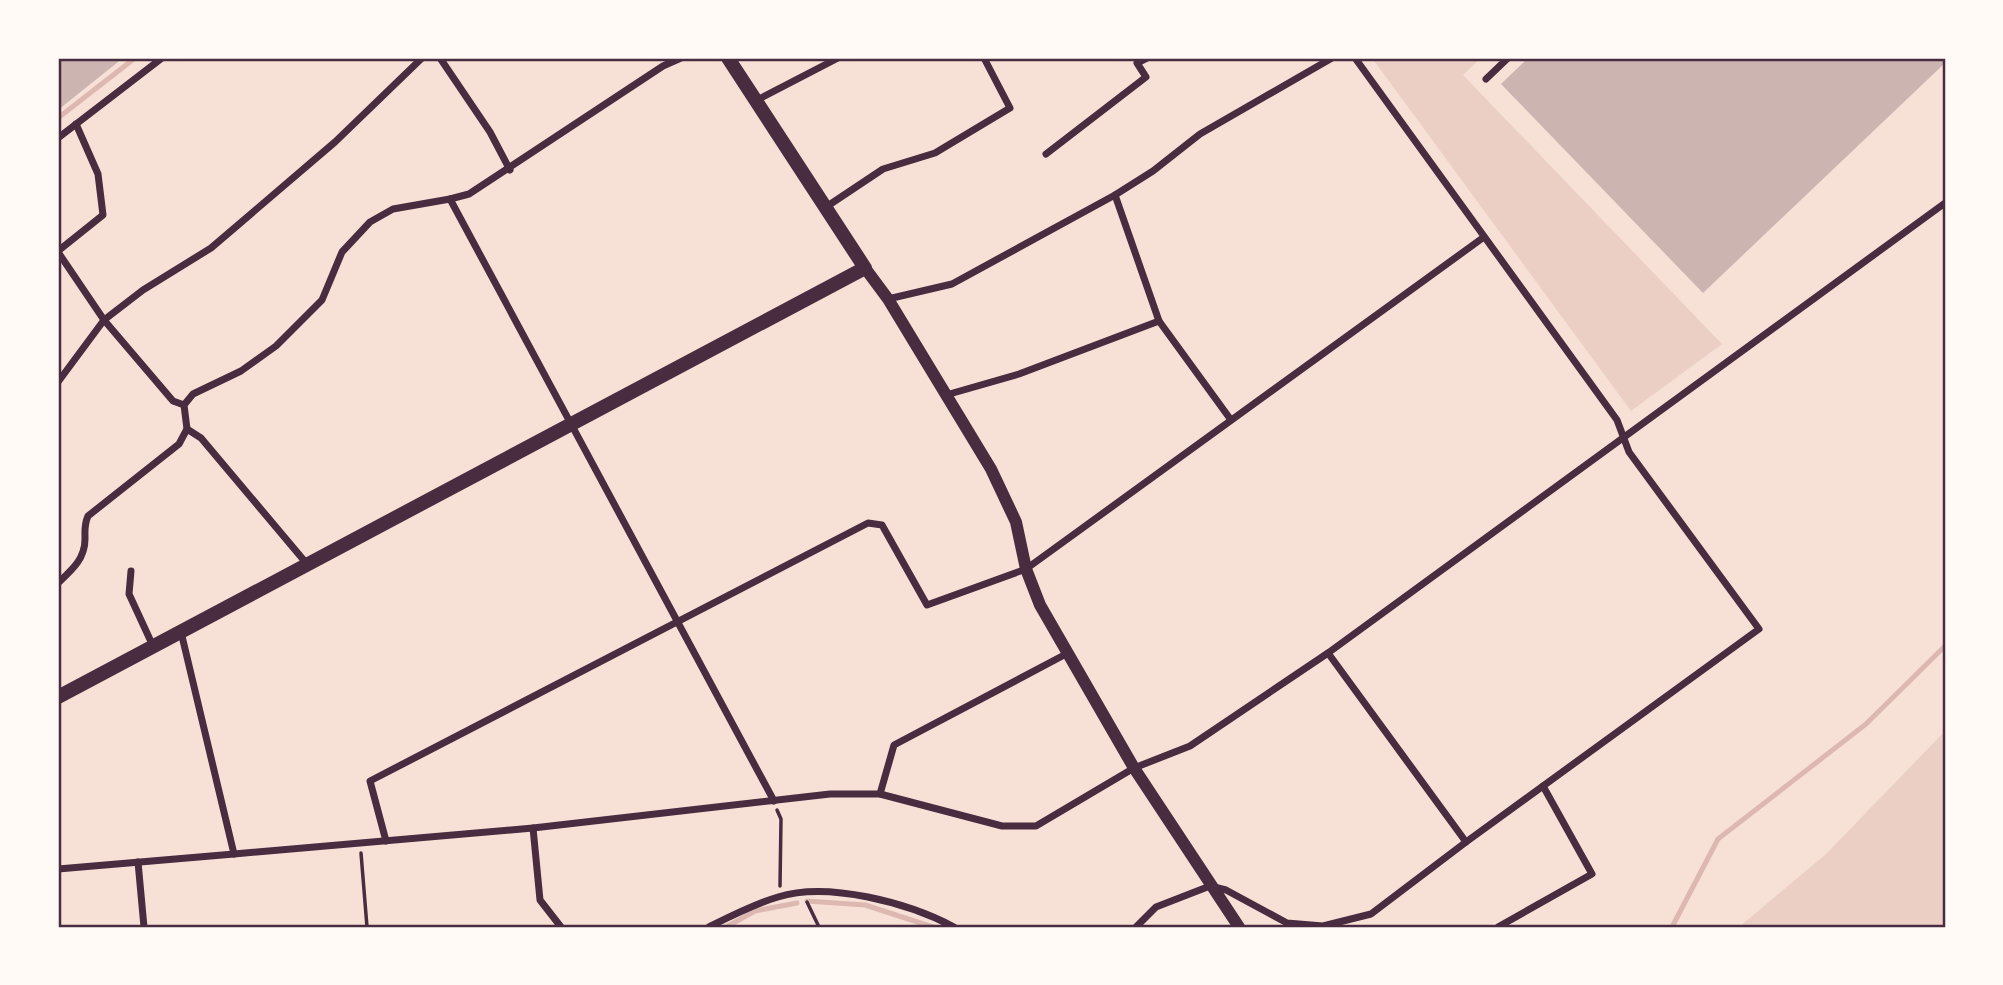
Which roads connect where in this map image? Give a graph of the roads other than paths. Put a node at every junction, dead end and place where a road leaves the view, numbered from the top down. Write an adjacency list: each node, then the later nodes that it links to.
1 (162, 58): 14 (street)
2 (422, 58): 26 (street)
3 (440, 58): 17 (street)
4 (681, 58): 17 (street)
5 (728, 58): 13 (main road)
6 (838, 58): 13 (street)
7 (984, 58): 21 (street)
8 (1147, 58): 16 (street)
9 (1332, 58): 18 (street)
10 (1355, 58): 22 (street)
11 (1508, 58): 12 (street)
12 (1486, 79)
13 (757, 100): 21 (main road)
14 (76, 124): 15 (street); 23 (street)
15 (58, 138)
16 (1046, 154)
17 (510, 170): 19 (street)
18 (1115, 195): 25 (street); 27 (street)
19 (450, 199): 30 (street); 32 (street)
20 (1945, 203): 34 (street)
21 (826, 207): 24 (main road)
22 (1484, 237): 31 (street); 34 (street)
23 (58, 251): 26 (street)
24 (866, 268): 25 (street); 32 (main road)
25 (888, 299): 29 (street)
26 (104, 320): 28 (street); 30 (street)
27 (1159, 321): 29 (street); 31 (street)
28 (58, 382)
29 (946, 395): 36 (street)
30 (184, 405): 33 (street)
31 (1231, 420): 36 (street)
32 (570, 426): 35 (main road); 39 (street)
33 (187, 429): 35 (street); 38 (street)
34 (1623, 436): 43 (street); 46 (street)
35 (307, 564): 40 (main road)
36 (1026, 569): 39 (street); 42 (street)
37 (131, 572): 41 (street)
38 (58, 583)
39 (677, 621): 48 (street); 50 (street)
40 (181, 632): 41 (main road); 52 (street)
41 (153, 647): 44 (main road)
42 (1068, 653): 45 (street); 47 (street)
43 (1328, 653): 45 (street); 51 (street)
44 (58, 698)
45 (1134, 768): 47 (street); 55 (street)
46 (1543, 786): 51 (street); 62 (street)
47 (880, 794): 48 (street)
48 (774, 801): 49 (street)
49 (533, 828): 50 (street); 57 (street)
50 (386, 841): 52 (street)
51 (1466, 842): 55 (street)
52 (234, 854): 53 (street)
53 (138, 862): 54 (street); 56 (street)
54 (58, 869)
55 (1210, 886): 60 (street); 61 (street)
56 (144, 927)
57 (561, 927)
58 (709, 927): 59 (street)
59 (954, 927)
60 (1136, 927)
61 (1239, 927)
62 (1498, 927)

